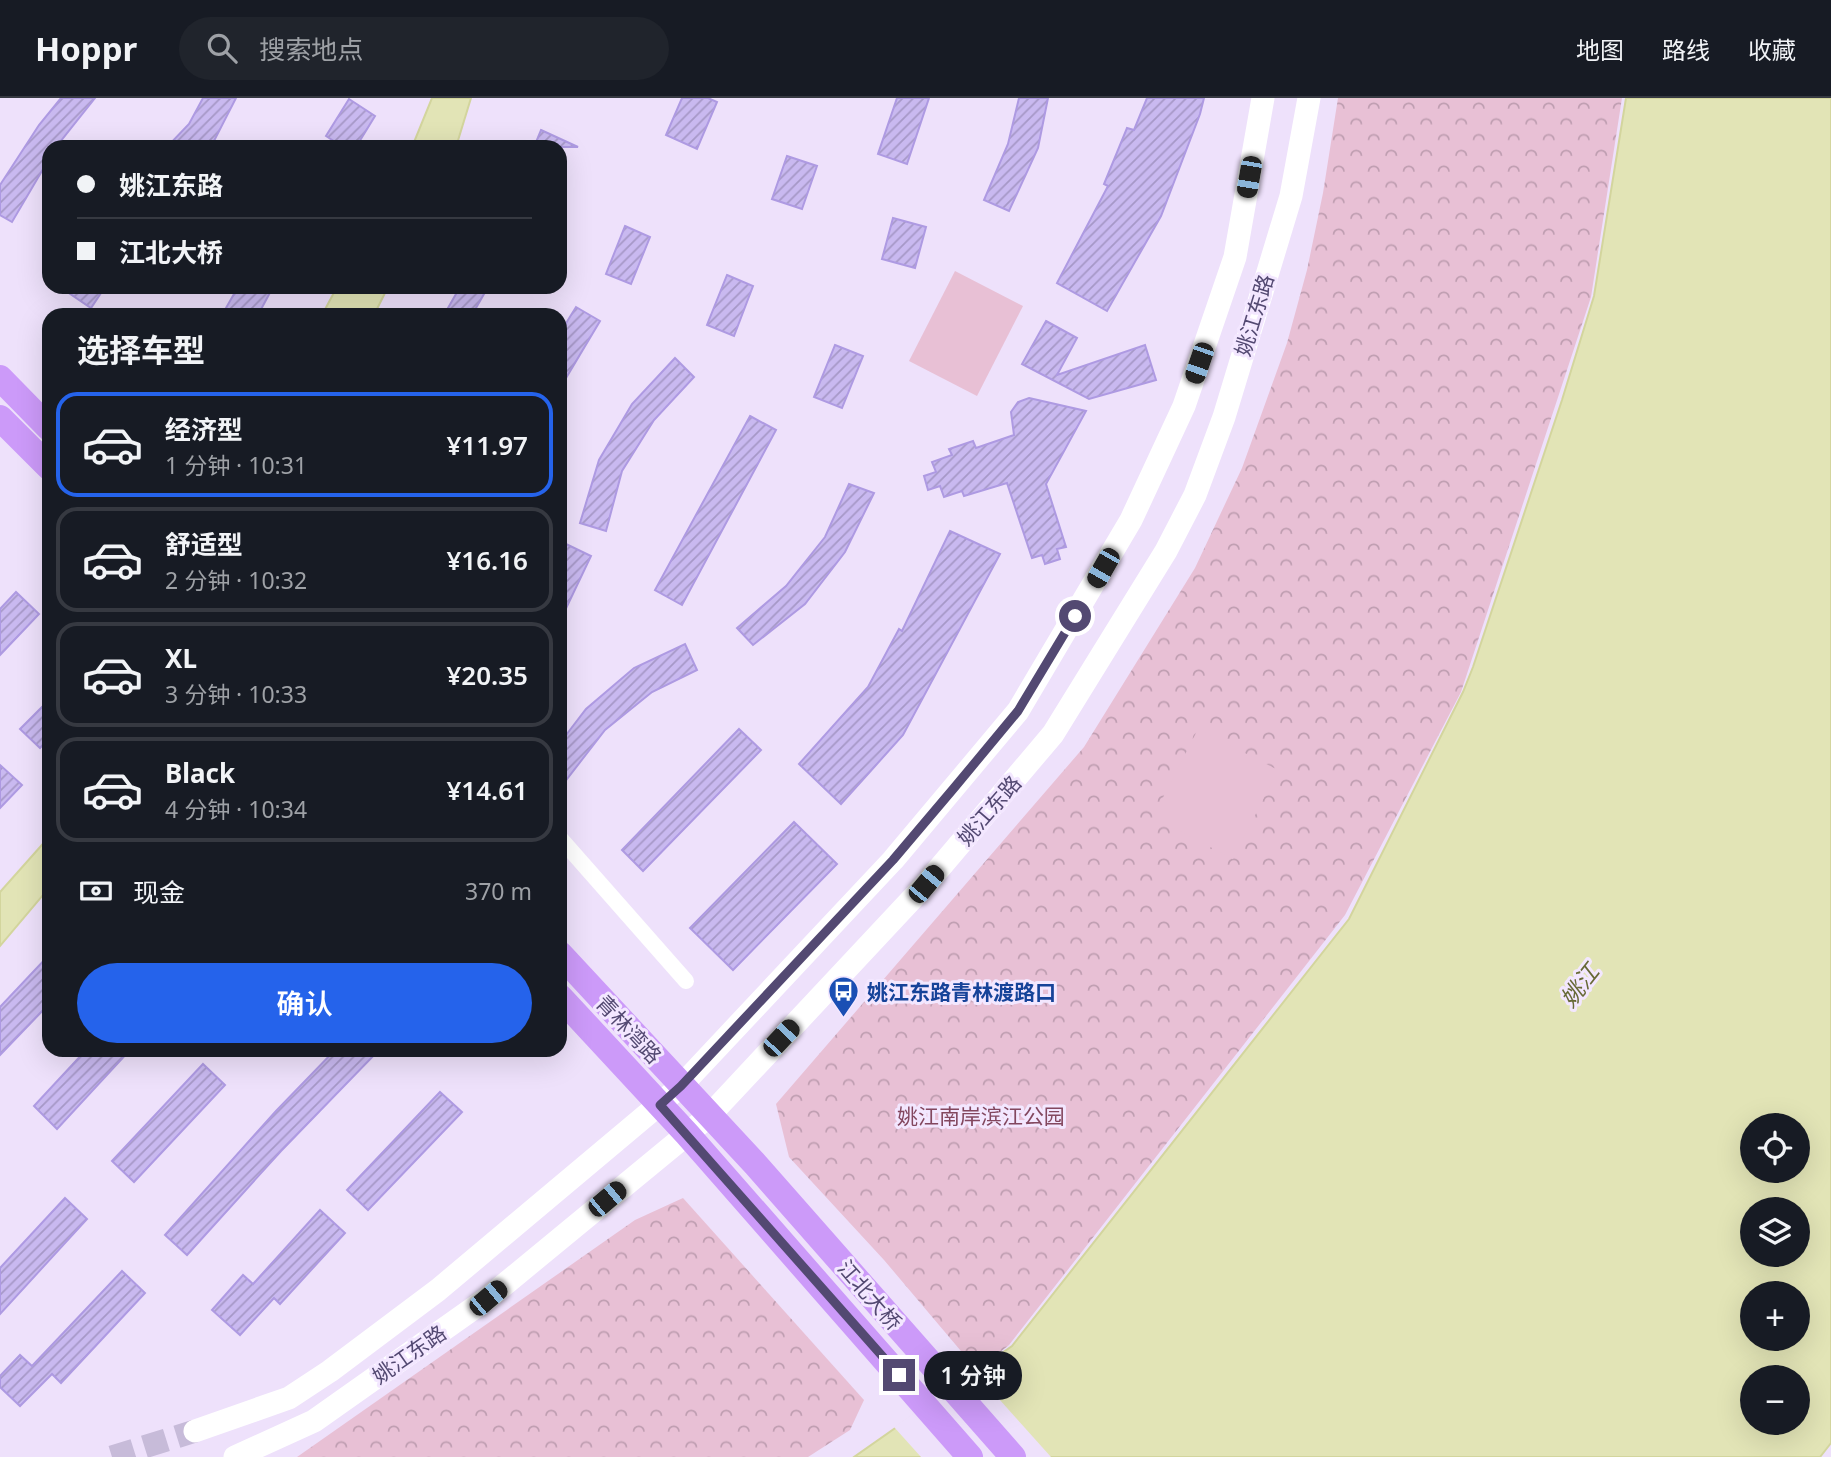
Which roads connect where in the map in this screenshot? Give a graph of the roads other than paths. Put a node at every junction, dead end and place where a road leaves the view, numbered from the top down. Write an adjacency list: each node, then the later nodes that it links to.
1 (1263, 98): 11 (main road, 姚江东路)
2 (1309, 98): 13 (main road, 姚江东路)
3 (0, 378): 5 (main road)
4 (0, 418): 6 (main road)
5 (42, 421)
6 (42, 460)
7 (567, 846): 9 (street)
8 (567, 962): 11 (main road, 青林湾路)
9 (686, 981)
10 (567, 1004): 12 (main road, 青林湾路)
11 (681, 1086): 12 (main road, 姚江东路); 13 (main road, 青林湾路)
12 (660, 1105): 14 (main road, 青林湾路); 17 (main road, 姚江东路)
13 (709, 1116): 14 (main road, 姚江东路); 15 (main road, 青林湾路)
14 (687, 1134): 16 (main road, 青林湾路); 18 (main road, 姚江东路)
15 (756, 1165): 20 (main road, 江北大桥)
16 (738, 1192): 19 (main road, 江北大桥)
17 (195, 1431)
18 (235, 1457)
19 (970, 1457)
20 (1013, 1457)

